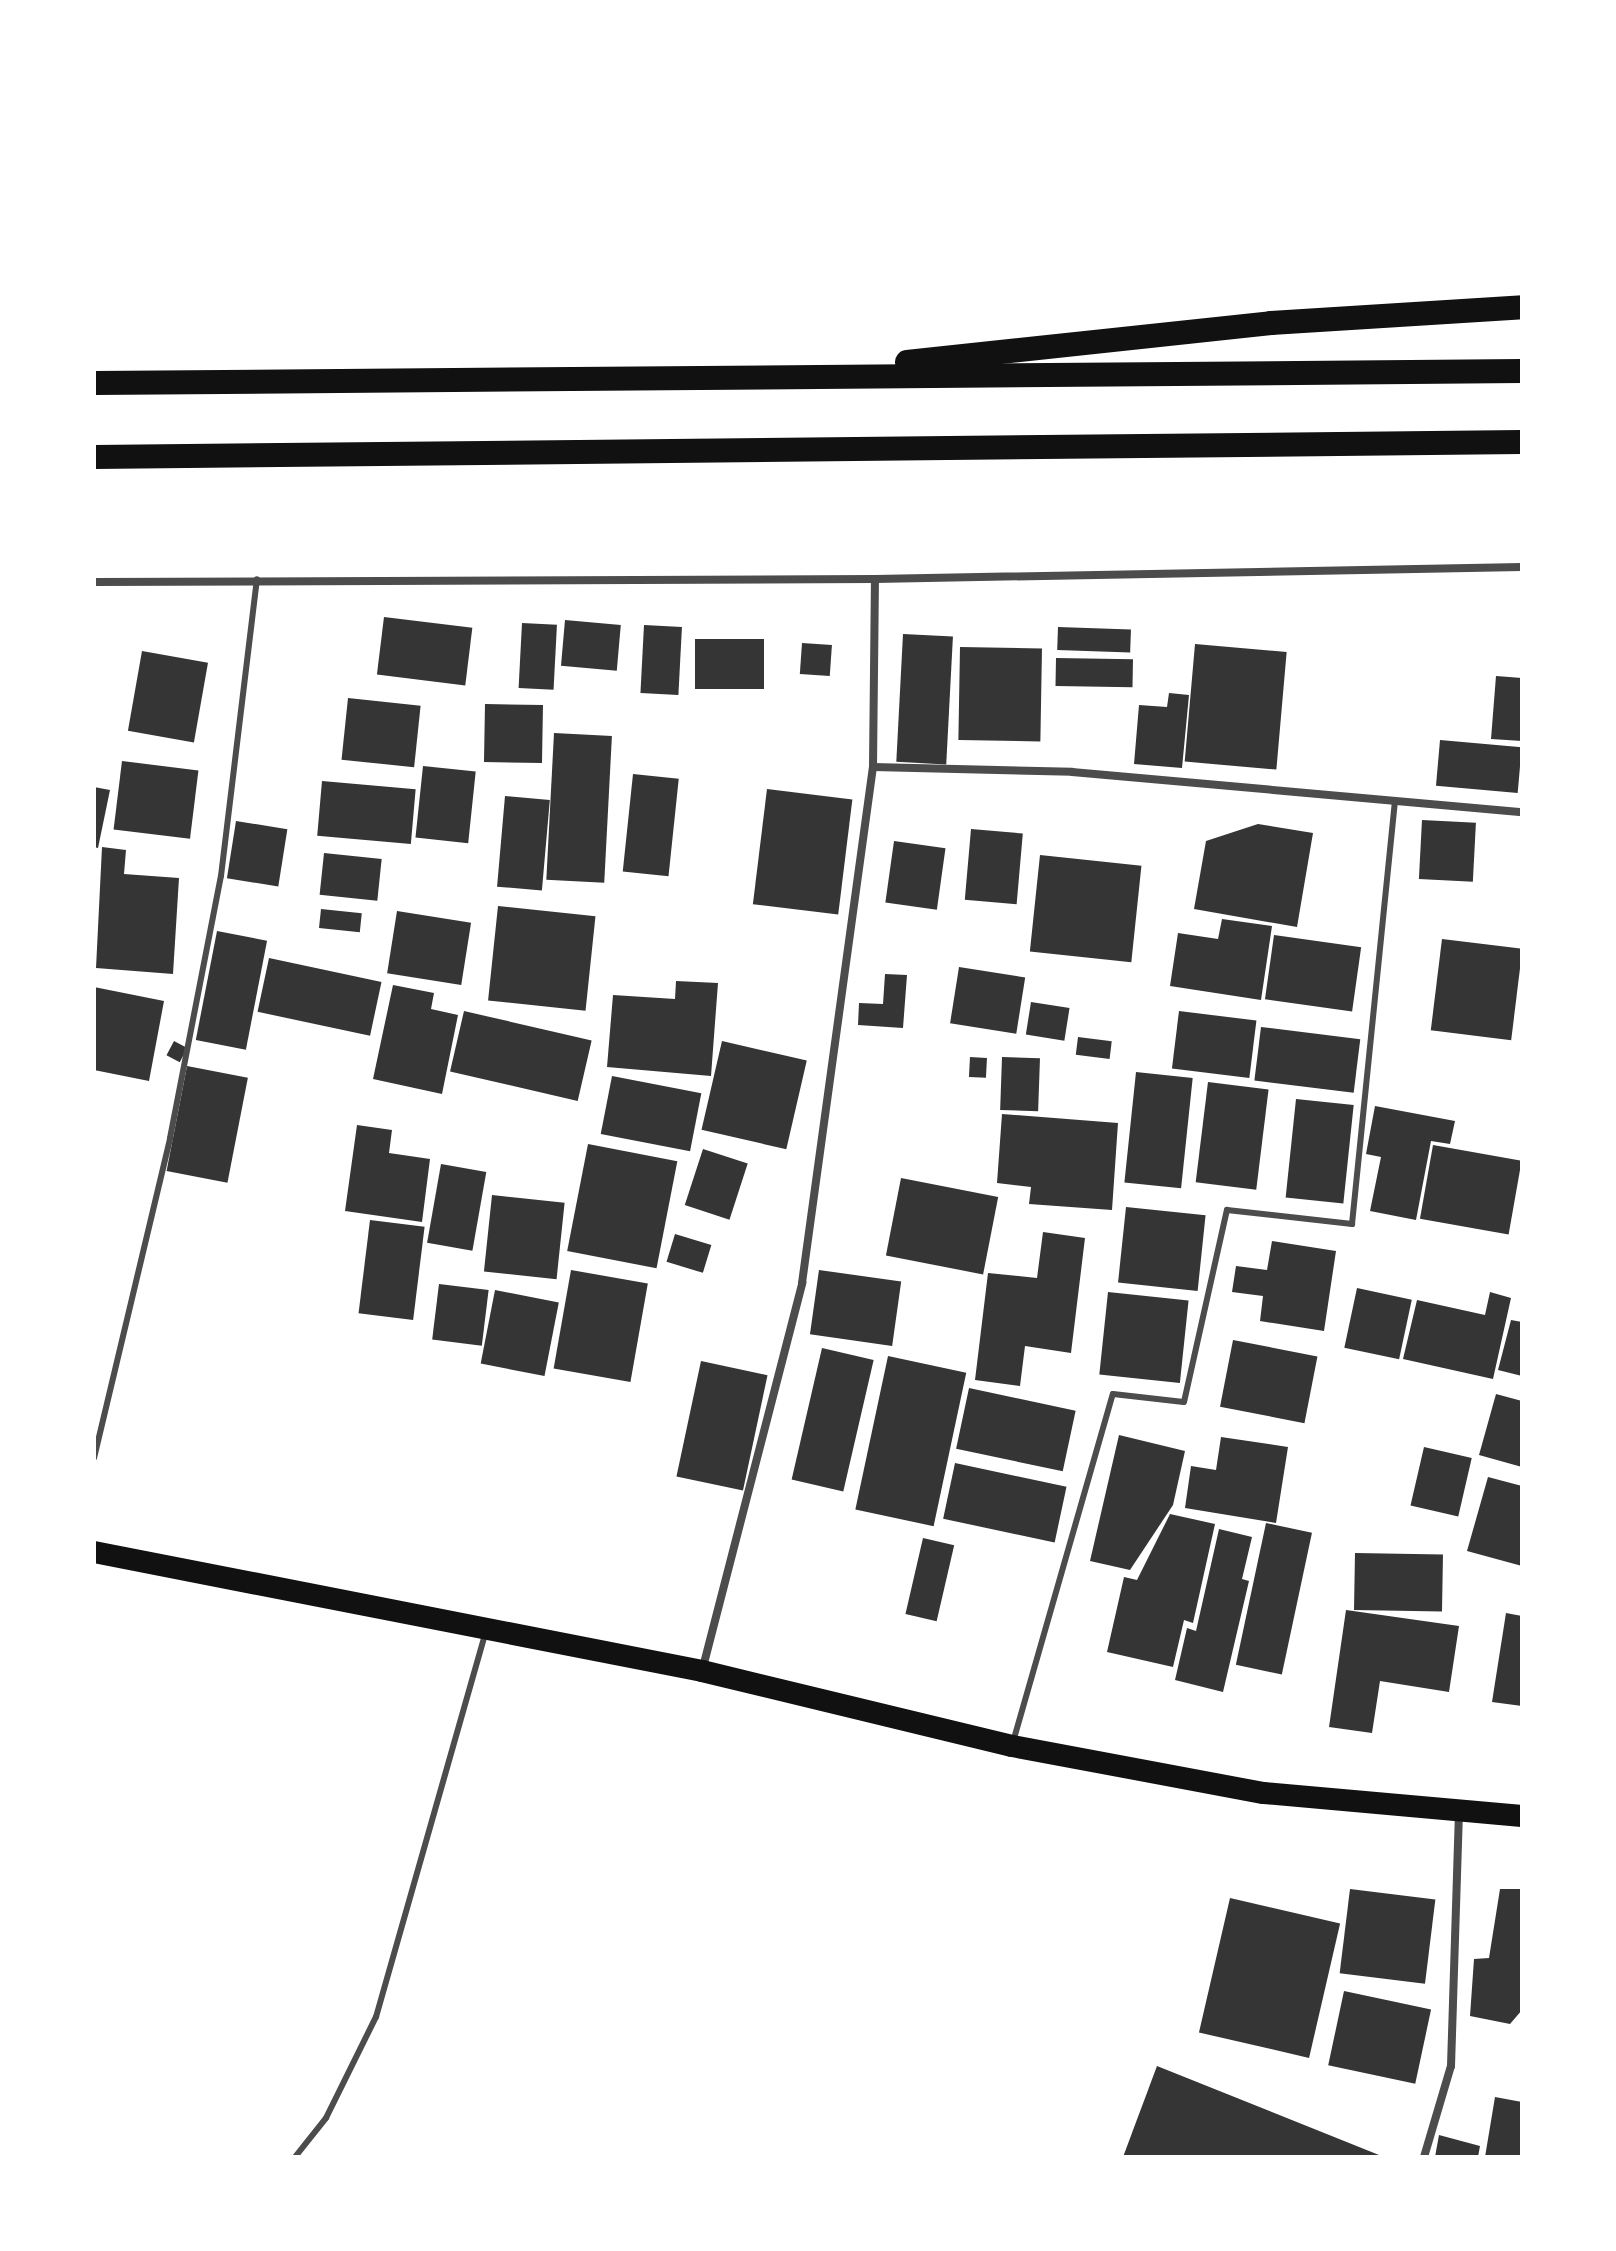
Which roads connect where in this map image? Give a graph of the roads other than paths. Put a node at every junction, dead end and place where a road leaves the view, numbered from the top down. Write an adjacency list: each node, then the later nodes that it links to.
1 (1522, 307): 3 (highway)
2 (1522, 371): 3 (highway)
3 (781, 375): 4 (highway)
4 (94, 383)
5 (1522, 442): 6 (highway)
6 (1416, 443): 7 (highway); 8 (highway)
7 (1522, 451)
8 (94, 457)
9 (1522, 567): 11 (street)
10 (257, 579): 11 (street); 12 (street); 16 (lane)
11 (875, 579): 13 (street)
12 (94, 582)
13 (873, 767): 14 (street); 19 (street)
14 (1395, 803): 15 (street); 20 (lane)
15 (1522, 812)
16 (94, 1458)
17 (94, 1552): 18 (highway)
18 (486, 1633): 19 (highway); 23 (lane)
19 (702, 1671): 20 (highway)
20 (1012, 1746): 21 (highway)
21 (1459, 1812): 22 (highway); 24 (street)
22 (1522, 1816)
23 (295, 2157)
24 (1424, 2157)

